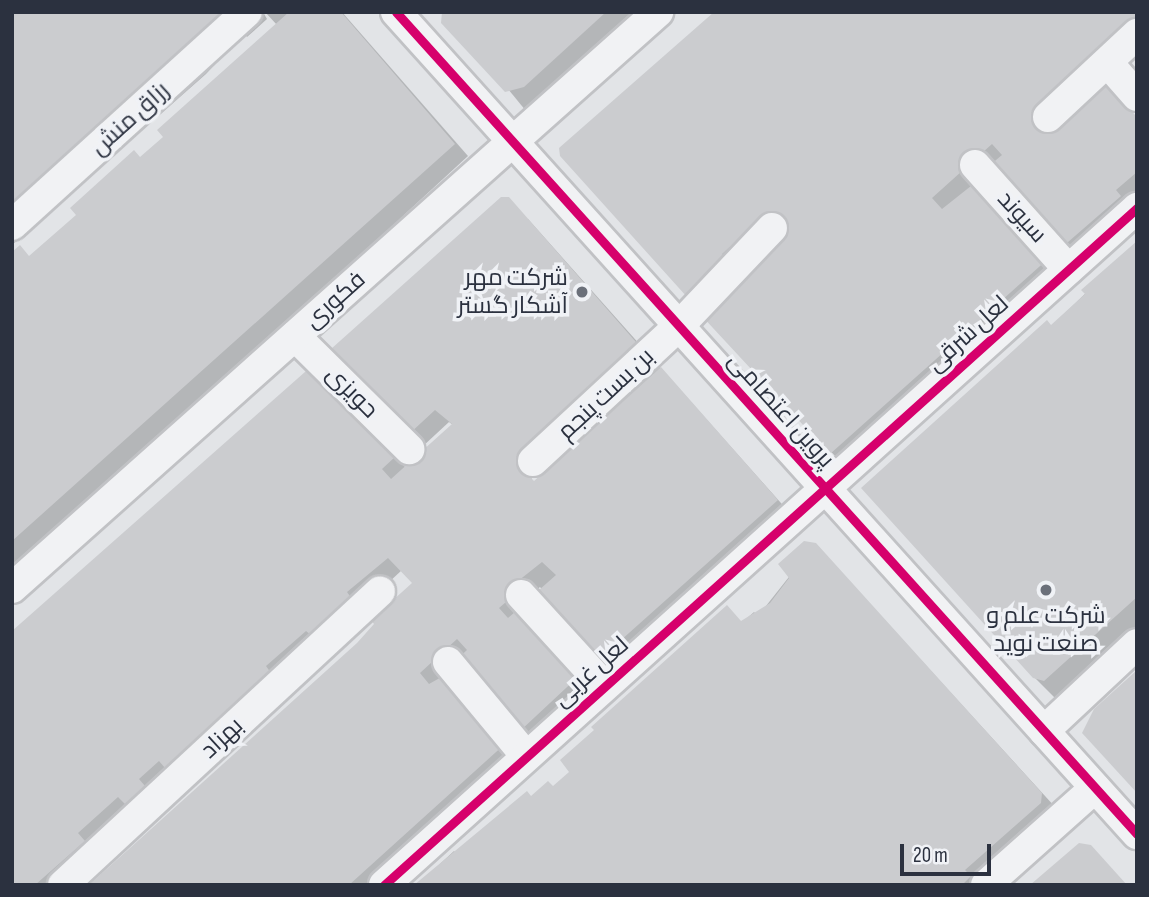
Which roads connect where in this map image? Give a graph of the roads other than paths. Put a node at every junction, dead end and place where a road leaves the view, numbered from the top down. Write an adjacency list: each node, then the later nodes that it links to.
1 (247, 12): 11 (street, رزاق منش)
2 (658, 12): 8 (street, فکوری)
3 (406, 16): 8 (street, پروین اعتصامی)
4 (1137, 34): 5 (street)
5 (1108, 63): 6 (street); 7 (street)
6 (1137, 96)
7 (1048, 117)
8 (513, 142): 14 (street, پروین اعتصامی); 15 (street, فکوری)
9 (975, 165): 13 (street, سیوند)
10 (1137, 208): 13 (street, لعل شرقی)
11 (12, 225)
12 (772, 228): 14 (street, بن بست پنجم)
13 (1068, 269): 18 (street, لعل شرقی)
14 (679, 326): 17 (street, بن بست پنجم); 18 (street, پروین اعتصامی)
15 (295, 335): 16 (street, حویزی); 19 (street, فکوری)
16 (409, 449)
17 (533, 461)
18 (825, 488): 24 (street, لعل غربی); 25 (street, پروین اعتصامی)
19 (12, 588)
20 (380, 591): 29 (street, بهزاد)
21 (520, 596): 24 (street)
22 (1137, 644): 25 (street)
23 (448, 662): 26 (street)
24 (604, 687): 26 (street, لعل غربی)
25 (1044, 731): 27 (street, پروین اعتصامی)
26 (526, 756): 30 (street, لعل غربی)
27 (1095, 788): 28 (street, پروین اعتصامی); 31 (street)
28 (1137, 834)
29 (63, 885)
30 (383, 885)
31 (986, 885)

